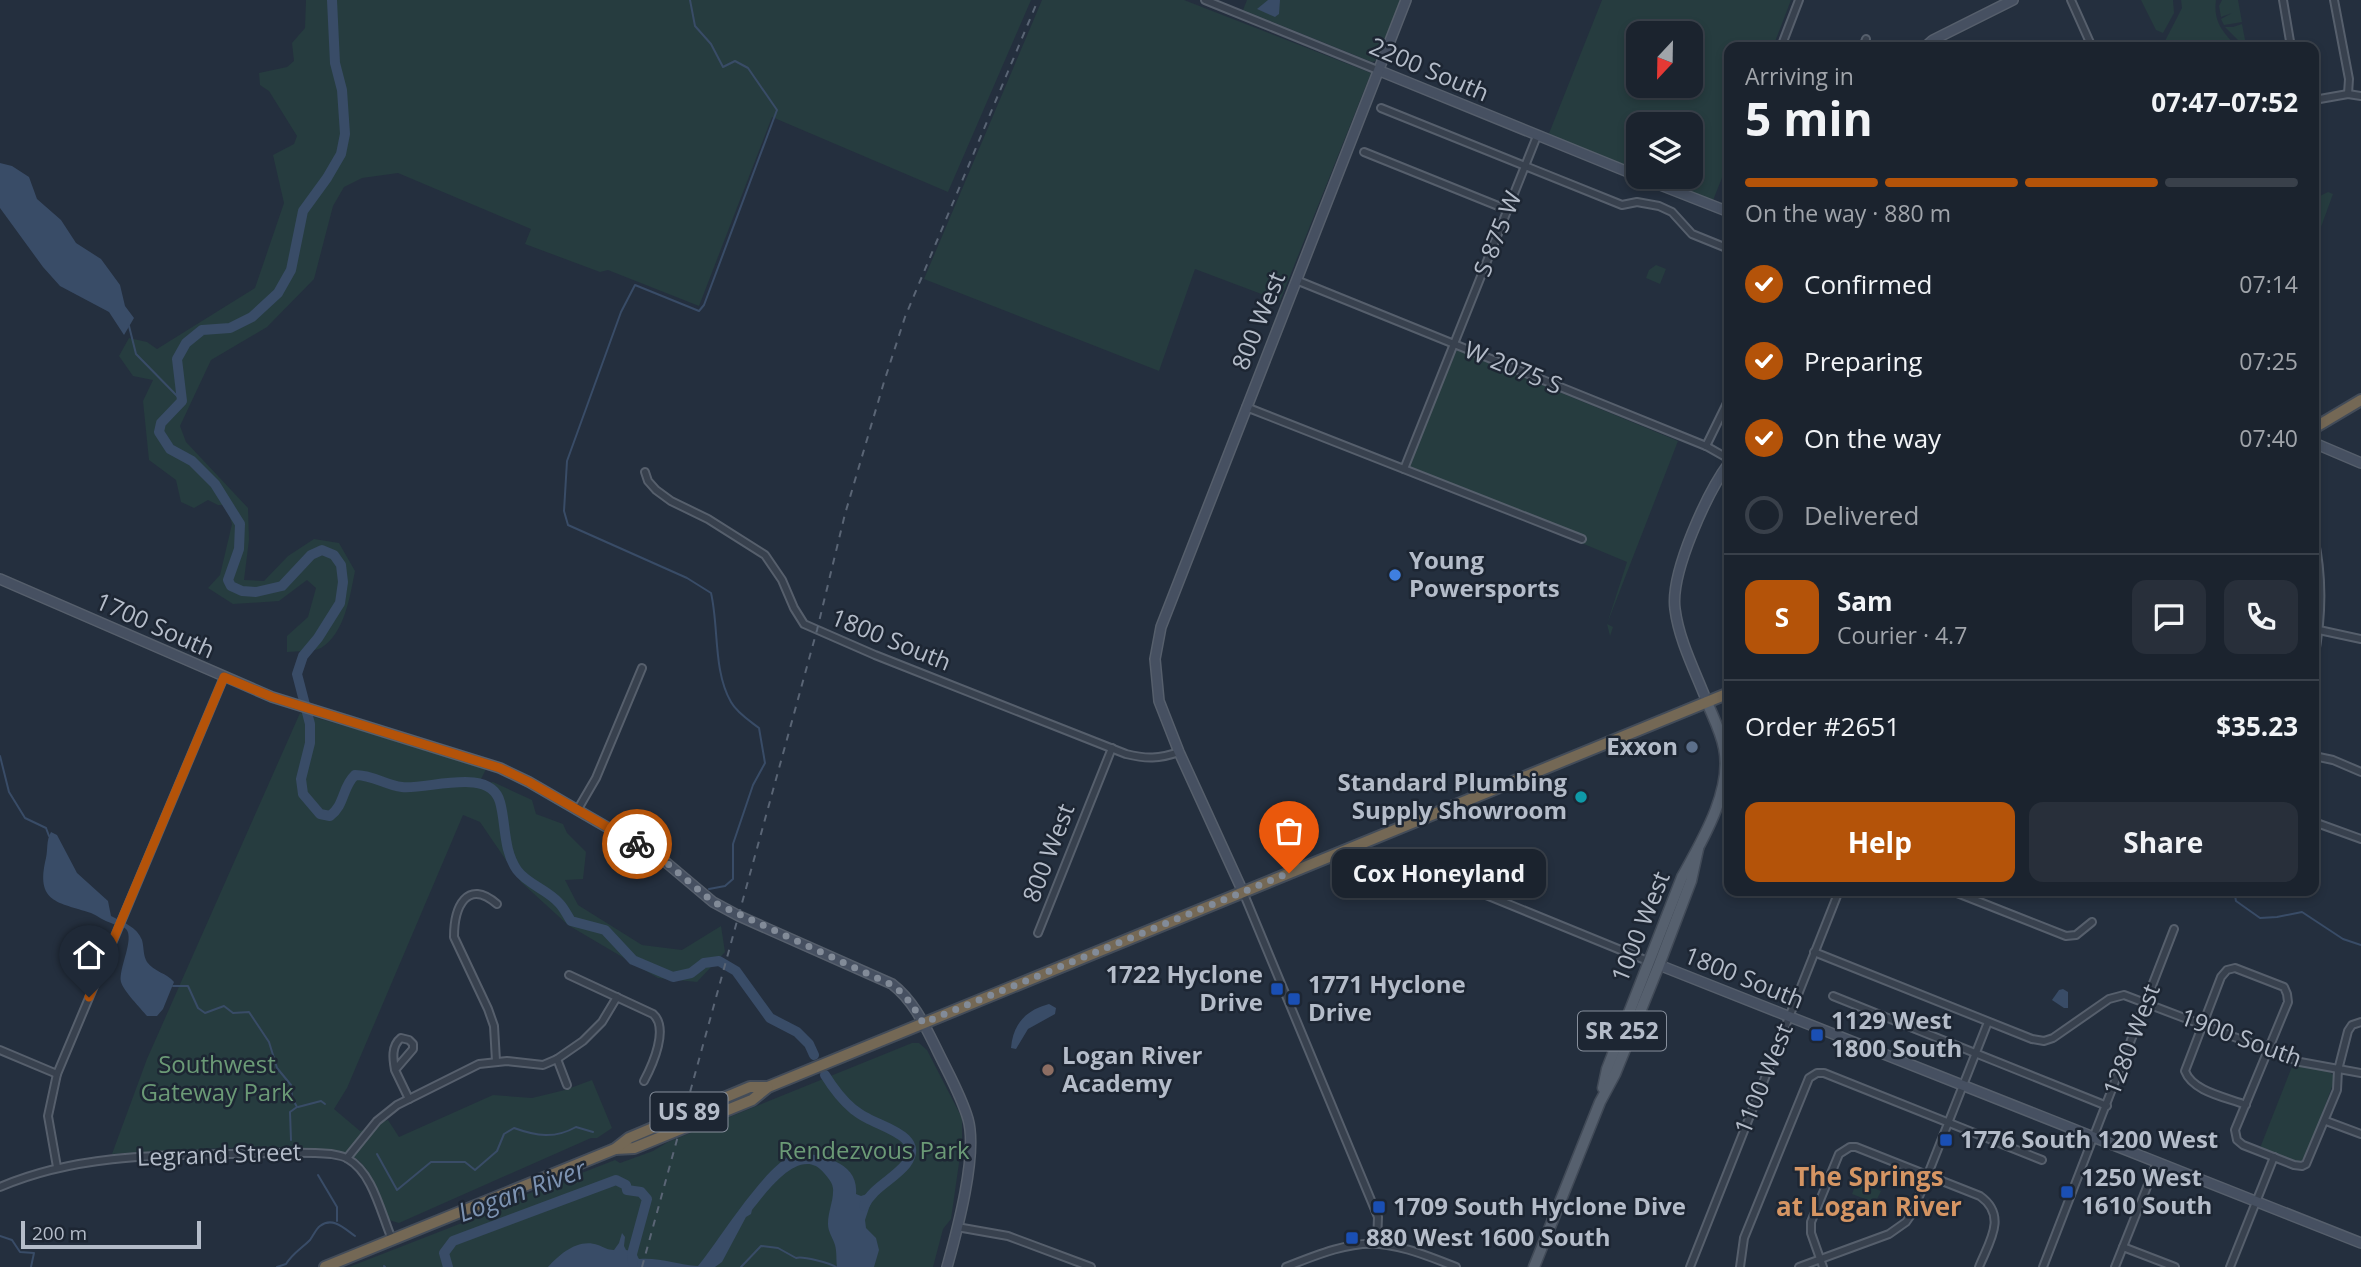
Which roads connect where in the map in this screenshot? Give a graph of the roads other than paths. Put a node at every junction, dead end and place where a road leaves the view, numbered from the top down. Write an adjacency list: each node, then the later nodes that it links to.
1 (1205, 0): 14 (street, 2200 South)
2 (1406, 0): 14 (street, 800 West)
3 (1799, 0): 9 (street)
4 (2013, 0): 11 (street)
5 (2071, 0): 12 (street)
6 (2283, 0): 13 (street)
7 (2334, 0): 15 (street)
8 (1866, 39): 10 (street)
9 (1782, 42)
10 (1865, 42)
11 (1931, 42)
12 (2087, 42)
13 (2290, 42)
14 (1380, 71): 19 (street, 2200 South); 27 (street, 800 West)
15 (2348, 94): 16 (street); 17 (street)
16 (2361, 96)
17 (2319, 99)
18 (1381, 108): 21 (street)
19 (1537, 136): 21 (street, S 875 W); 22 (street, 2200 South)
20 (1364, 152): 24 (street)
21 (1525, 167): 24 (street, S 875 W); 26 (street)
22 (1626, 171)
23 (1672, 189): 25 (street, 2200 South)
24 (1508, 210): 28 (street, S 875 W)
25 (1724, 210)
26 (1724, 247)
27 (1296, 280): 28 (street, W 2075 S); 30 (street, 800 West)
28 (1454, 344): 34 (street, W 2075 S); 37 (street, S 875 W)
29 (2361, 400): 32 (highway)
30 (1246, 407): 37 (street); 51 (street, 800 West)
31 (1724, 409): 34 (street)
32 (2319, 425)
33 (2319, 445): 36 (street)
34 (1706, 446): 35 (street, W 2075 S)
35 (1724, 458)
36 (2361, 463)
37 (1404, 469): 40 (street)
38 (1724, 470): 48 (street, 1000 West)
39 (645, 472): 49 (street, 1800 South)
40 (1582, 539)
41 (2319, 559): 43 (street)
42 (0, 579): 46 (street, 1700 South)
43 (2319, 630): 44 (street)
44 (2361, 639)
45 (642, 668): 55 (street)
46 (224, 677): 55 (street, 1700 South); 88 (street)
47 (1724, 695): 48 (highway, US 89)
48 (1707, 702): 50 (main road, 1000 West / SR 252); 60 (highway, US 89)
49 (1112, 748): 51 (street, 1800 South); 66 (street, 800 West)
50 (1724, 751)
51 (1179, 752): 60 (street, 800 West)
52 (2319, 757): 53 (street)
53 (2361, 772)
54 (1724, 789): 58 (main road, 1000 West / SR 252)
55 (578, 809): 76 (street, 1700 South)
56 (2319, 823): 57 (street)
57 (2361, 839)
58 (1698, 849): 68 (main road, 1000 West / SR 252); 68 (main road, 1000 West / SR 252)
59 (1416, 863): 68 (street, 1800 South)
60 (1243, 892): 76 (highway, US 89); 110 (street)
61 (1837, 896): 67 (street, 1100 West)
62 (1965, 896): 64 (street)
63 (498, 904): 84 (street)
64 (2092, 922)
65 (2174, 929): 72 (street, 1280 West)
66 (1038, 933)
67 (1814, 952): 73 (street, 1100 West); 74 (street)
68 (1654, 963): 73 (street, 1800 South); 93 (main road, 1000 West / SR 252); 93 (main road, 1000 West / SR 252)
69 (569, 975): 71 (street)
70 (1833, 996): 81 (street)
71 (617, 998): 83 (street); 89 (street)
72 (2146, 1003): 74 (street, 1900 South); 77 (street, 1900 South); 95 (street, 1280 West)
73 (1789, 1017): 91 (street, 1800 South); 114 (street, 1100 West)
74 (1988, 1022): 81 (street)
75 (2361, 1022): 86 (street)
76 (923, 1023): 108 (street, 1700 South); 109 (highway, US 89)
77 (2203, 1024): 80 (street, 1900 South); 80 (street); 94 (street)
78 (0, 1050): 88 (street)
79 (394, 1051): 82 (street); 82 (street); 85 (street)
80 (2268, 1051): 86 (street, 1900 South); 94 (street)
81 (1976, 1054): 91 (street); 95 (street)
82 (408, 1057): 85 (street)
83 (557, 1059): 84 (street); 90 (street)
84 (496, 1061): 92 (street)
85 (395, 1070): 92 (street)
86 (2338, 1070): 87 (street, 1900 South); 96 (street)
87 (2361, 1073)
88 (57, 1074): 104 (street)
89 (644, 1080)
90 (567, 1085)
91 (1963, 1086): 97 (street); 99 (street, 1800 South)
92 (409, 1099): 101 (street)
93 (1600, 1102): 120 (main road, 1000 West / SR 252)
94 (2246, 1105): 100 (street)
95 (2107, 1107): 99 (street, 1280 West)
96 (2326, 1121): 98 (street); 100 (street)
97 (1948, 1122): 102 (street); 105 (street); 122 (street)
98 (2361, 1134)
99 (2095, 1138): 103 (street, 1800 South); 126 (street, 1280 West)
100 (2274, 1157): 107 (street)
101 (347, 1158): 104 (street, Legrand Street); 109 (street)
102 (2042, 1160)
103 (2157, 1162): 107 (street, 1800 South); 112 (street)
104 (57, 1167): 106 (street, Legrand Street)
105 (1926, 1175): 113 (street); 113 (street); 125 (street)
106 (0, 1187)
107 (2256, 1201): 111 (street, 1800 South); 129 (street)
108 (957, 1227): 116 (street, 1700 South); 117 (street)
109 (391, 1239): 115 (highway, US 89)
110 (1377, 1243): 118 (street); 119 (street)
111 (2361, 1243)
112 (2123, 1247): 127 (street); 128 (street)
113 (1821, 1259): 123 (street); 124 (street)
114 (1690, 1265): 121 (street)
115 (325, 1267)
116 (947, 1267)
117 (1091, 1267)
118 (1286, 1267)
119 (1456, 1267)
120 (1534, 1267)
121 (1700, 1267)
122 (1740, 1267)
123 (1799, 1267)
124 (1823, 1267)
125 (1979, 1267)
126 (2043, 1267)
127 (2115, 1267)
128 (2175, 1267)
129 (2230, 1267)

